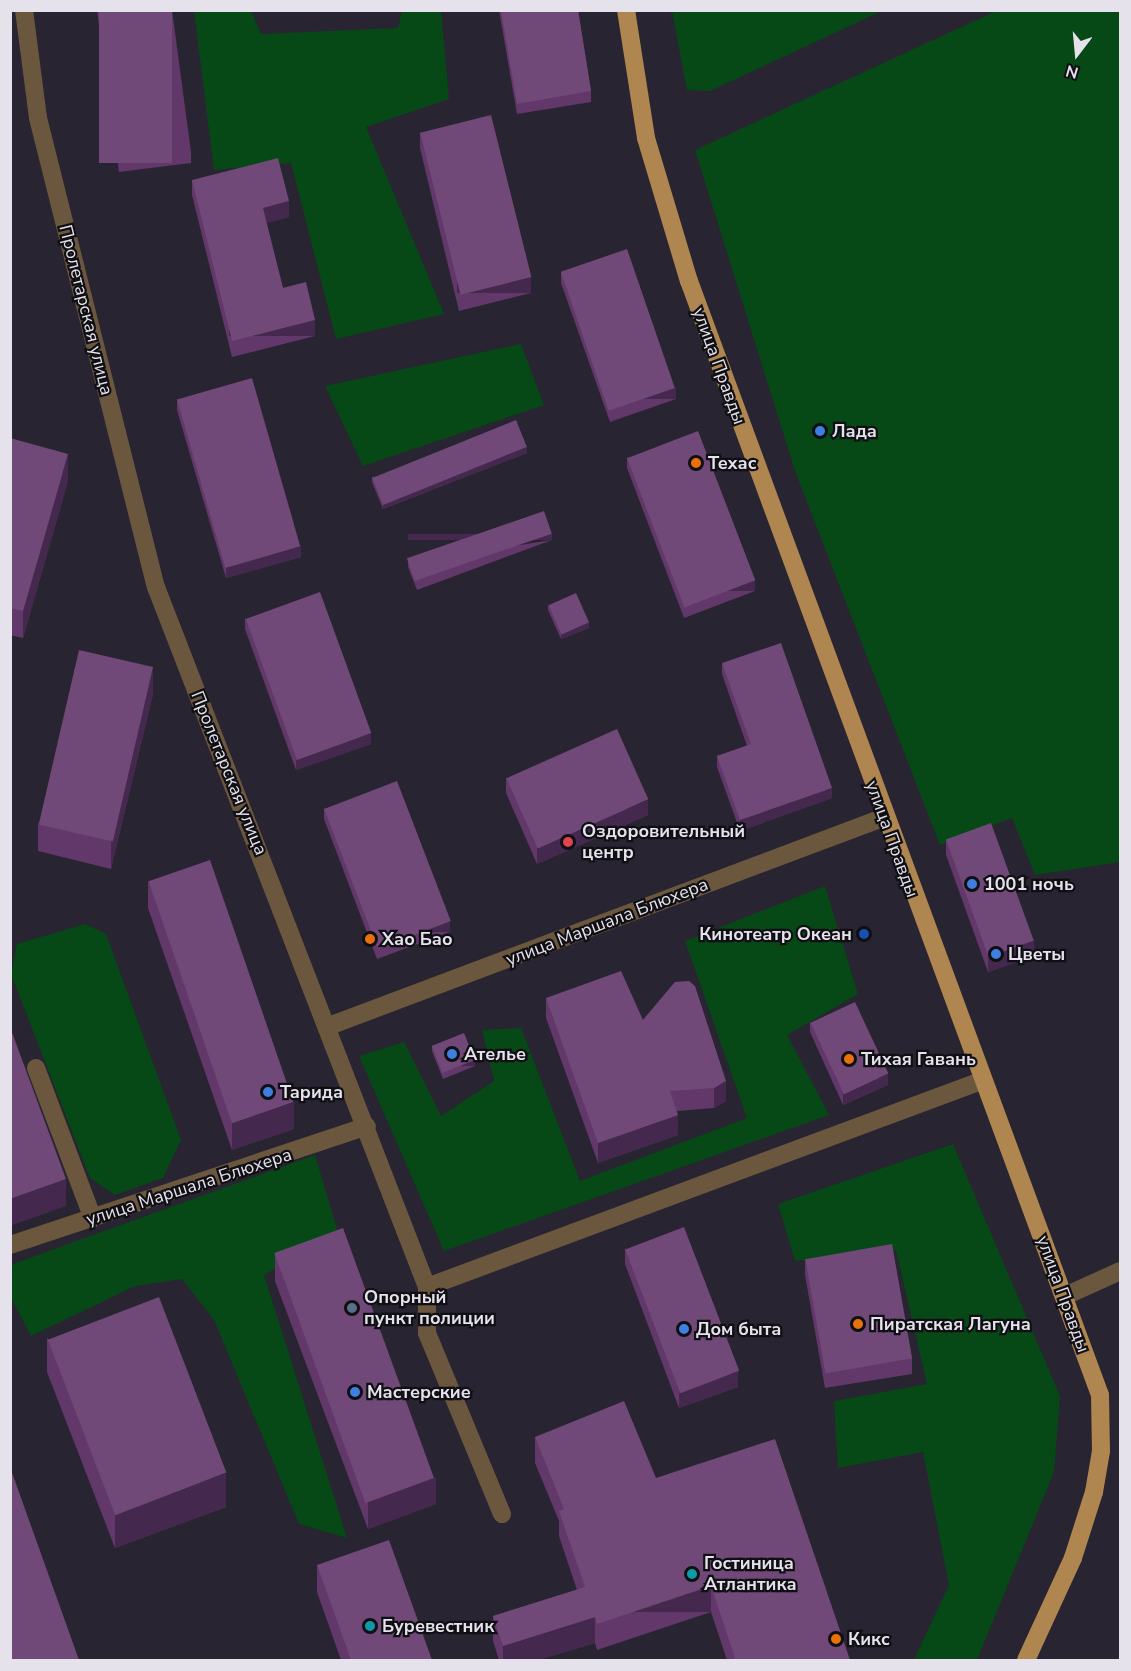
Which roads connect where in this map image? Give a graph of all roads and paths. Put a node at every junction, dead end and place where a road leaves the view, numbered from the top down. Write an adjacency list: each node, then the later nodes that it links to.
1 (24, 10): 4 (street, Пролетарская улица)
2 (626, 10): 3 (main road, улица Правды)
3 (885, 818): 4 (street, улица Маршала Блюхера); 6 (main road, улица Правды)
4 (329, 1026): 7 (street, Пролетарская улица)
5 (36, 1068): 8 (street)
6 (981, 1081): 11 (street); 12 (main road, улица Правды)
7 (367, 1126): 8 (street, улица Маршала Блюхера); 11 (street, Пролетарская улица)
8 (93, 1219): 9 (street, улица Маршала Блюхера)
9 (10, 1245)
10 (1120, 1270): 12 (street)
11 (427, 1287): 13 (street, Пролетарская улица)
12 (1065, 1296): 14 (main road, улица Правды)
13 (502, 1514)
14 (1026, 1660)

